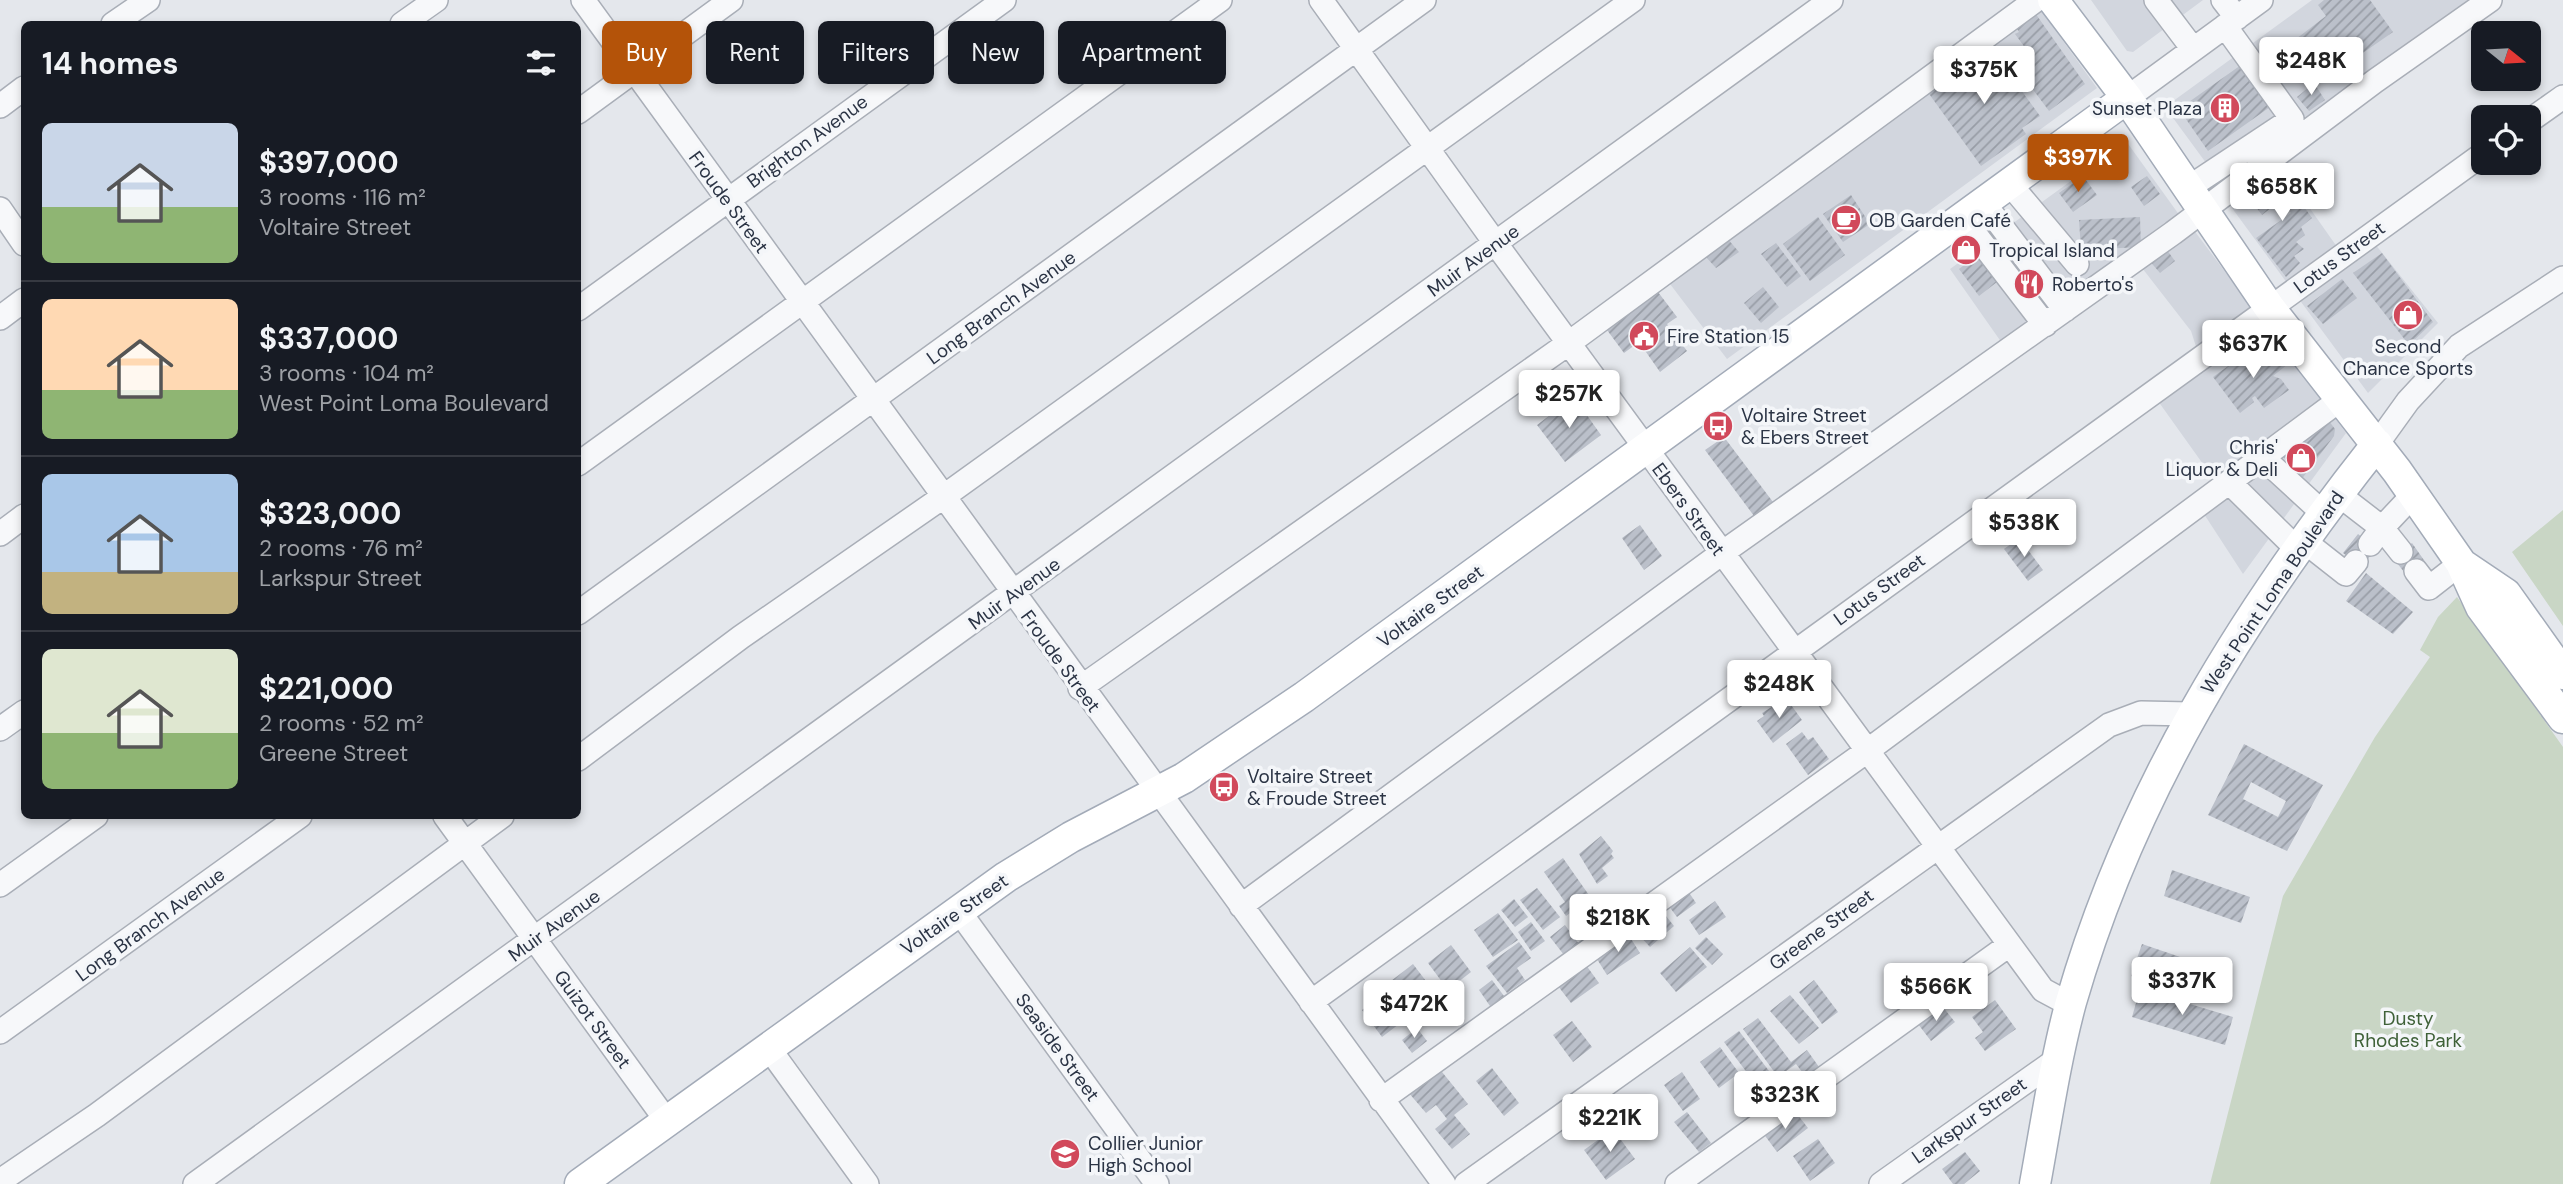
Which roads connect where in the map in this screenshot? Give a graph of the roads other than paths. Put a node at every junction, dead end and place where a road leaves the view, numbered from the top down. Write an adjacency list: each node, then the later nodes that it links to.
1 (148, 0): 17 (street)
2 (436, 0): 18 (street)
3 (583, 0): 19 (street, Froude Street)
4 (732, 0): 20 (street)
5 (1004, 0): 37 (street, Brighton Avenue)
6 (1220, 0): 45 (street)
7 (1321, 0): 22 (street, Ebers Street)
8 (1424, 0): 22 (street, Long Branch Avenue)
9 (1633, 0): 32 (street)
10 (1830, 0): 41 (street, Muir Avenue)
11 (2036, 0): 51 (street)
12 (2053, 0): 27 (main road)
13 (2156, 0): 21 (street)
14 (2261, 0): 16 (street, Voltaire Street)
15 (2490, 0): 36 (street)
16 (2228, 15): 21 (street, Voltaire Street); 36 (street)
17 (117, 21)
18 (406, 21)
19 (602, 26)
20 (692, 29)
21 (2193, 49): 27 (street, Voltaire Street)
22 (1356, 50): 32 (street, Ebers Street); 53 (street, Long Branch Avenue)
23 (616, 84): 29 (street)
24 (645, 84): 37 (street, Froude Street)
25 (21, 91): 28 (street)
26 (2563, 97): 30 (street)
27 (2127, 98): 31 (main road, Voltaire Street); 36 (main road)
28 (0, 106)
29 (581, 110)
30 (2541, 113)
31 (2081, 131): 33 (street); 35 (main road, Voltaire Street)
32 (1428, 150): 41 (street, Ebers Street); 60 (street)
33 (2099, 156)
34 (2471, 163): 47 (street, Lotus Street)
35 (2009, 183): 39 (main road, Voltaire Street); 42 (street)
36 (2190, 197): 47 (main road); 48 (street)
37 (727, 199): 45 (street, Froude Street); 46 (street, Brighton Avenue)
38 (0, 209): 40 (street)
39 (1973, 209): 48 (street); 50 (street); 55 (main road, Voltaire Street)
40 (21, 240)
41 (1496, 244): 51 (street, Ebers Street); 70 (street, Muir Avenue)
42 (2077, 264)
43 (2563, 278): 54 (street, West Point Loma Boulevard)
44 (21, 302): 49 (street)
45 (802, 304): 53 (street, Froude Street); 57 (street)
46 (581, 307)
47 (2269, 307): 52 (main road); 72 (street, Lotus Street)
48 (2065, 310): 50 (street)
49 (0, 318)
50 (2045, 325): 67 (street)
51 (1569, 343): 55 (street, Ebers Street); 74 (street)
52 (2341, 399): 54 (main road); 56 (street)
53 (872, 400): 60 (street, Froude Street); 71 (street, Long Branch Avenue)
54 (2377, 444): 59 (main road); 61 (main road, West Point Loma Boulevard)
55 (1645, 450): 67 (street, Ebers Street); 81 (main road, Voltaire Street)
56 (2263, 458): 58 (street); 61 (street)
57 (581, 462)
58 (2229, 482): 65 (street); 79 (street)
59 (2413, 495): 64 (street); 68 (main road)
60 (943, 497): 70 (street, Froude Street); 80 (street)
61 (2331, 504): 64 (street); 65 (main road, West Point Loma Boulevard)
62 (21, 518): 63 (street)
63 (0, 534)
64 (2369, 544): 65 (street); 66 (street)
65 (2301, 545): 76 (main road, West Point Loma Boulevard)
66 (2401, 552)
67 (1721, 553): 72 (street, Ebers Street); 89 (street)
68 (2461, 563): 69 (street); 73 (main road); 77 (main road)
69 (2416, 571)
70 (1013, 594): 74 (street, Froude Street); 91 (street, Muir Avenue)
71 (581, 611)
72 (1794, 651): 79 (street, Ebers Street); 93 (street, Lotus Street)
73 (2563, 674)
74 (1080, 688): 81 (street, Froude Street)
75 (21, 714): 78 (street)
76 (2190, 714): 87 (street, Greene Street); 94 (main road, West Point Loma Boulevard)
77 (2563, 718)
78 (0, 729)
79 (1867, 751): 87 (street, Ebers Street); 98 (street)
80 (581, 757)
81 (1160, 792): 89 (street, Froude Street); 90 (main road, Voltaire Street)
82 (92, 819): 88 (street)
83 (296, 819): 95 (street, Long Branch Avenue)
84 (447, 819): 86 (street, Guizot Street)
85 (498, 819): 86 (street)
86 (466, 842): 91 (street, Guizot Street); 100 (street)
87 (1936, 845): 92 (street, Ebers Street); 106 (street, Greene Street)
88 (0, 885)
89 (1241, 906): 93 (street, Froude Street)
90 (958, 910): 96 (main road, Voltaire Street); 104 (street, Seaside Street)
91 (536, 938): 99 (street, Guizot Street); 101 (street, Muir Avenue)
92 (2010, 945): 94 (street, Ebers Street); 107 (street)
93 (1311, 1002): 98 (street, Froude Street)
94 (2071, 1005): 97 (main road, West Point Loma Boulevard)
95 (0, 1032)
96 (768, 1047): 99 (main road, Voltaire Street); 103 (street)
97 (2059, 1058): 108 (street, Larkspur Street); 109 (main road, West Point Loma Boulevard)
98 (1381, 1100): 105 (street, Froude Street)
99 (667, 1120): 102 (main road, Voltaire Street)
100 (0, 1181)
101 (195, 1184)
102 (580, 1184)
103 (867, 1184)
104 (1157, 1184)
105 (1444, 1184)
106 (1466, 1184)
107 (1677, 1184)
108 (1881, 1184)
109 (2035, 1184)

